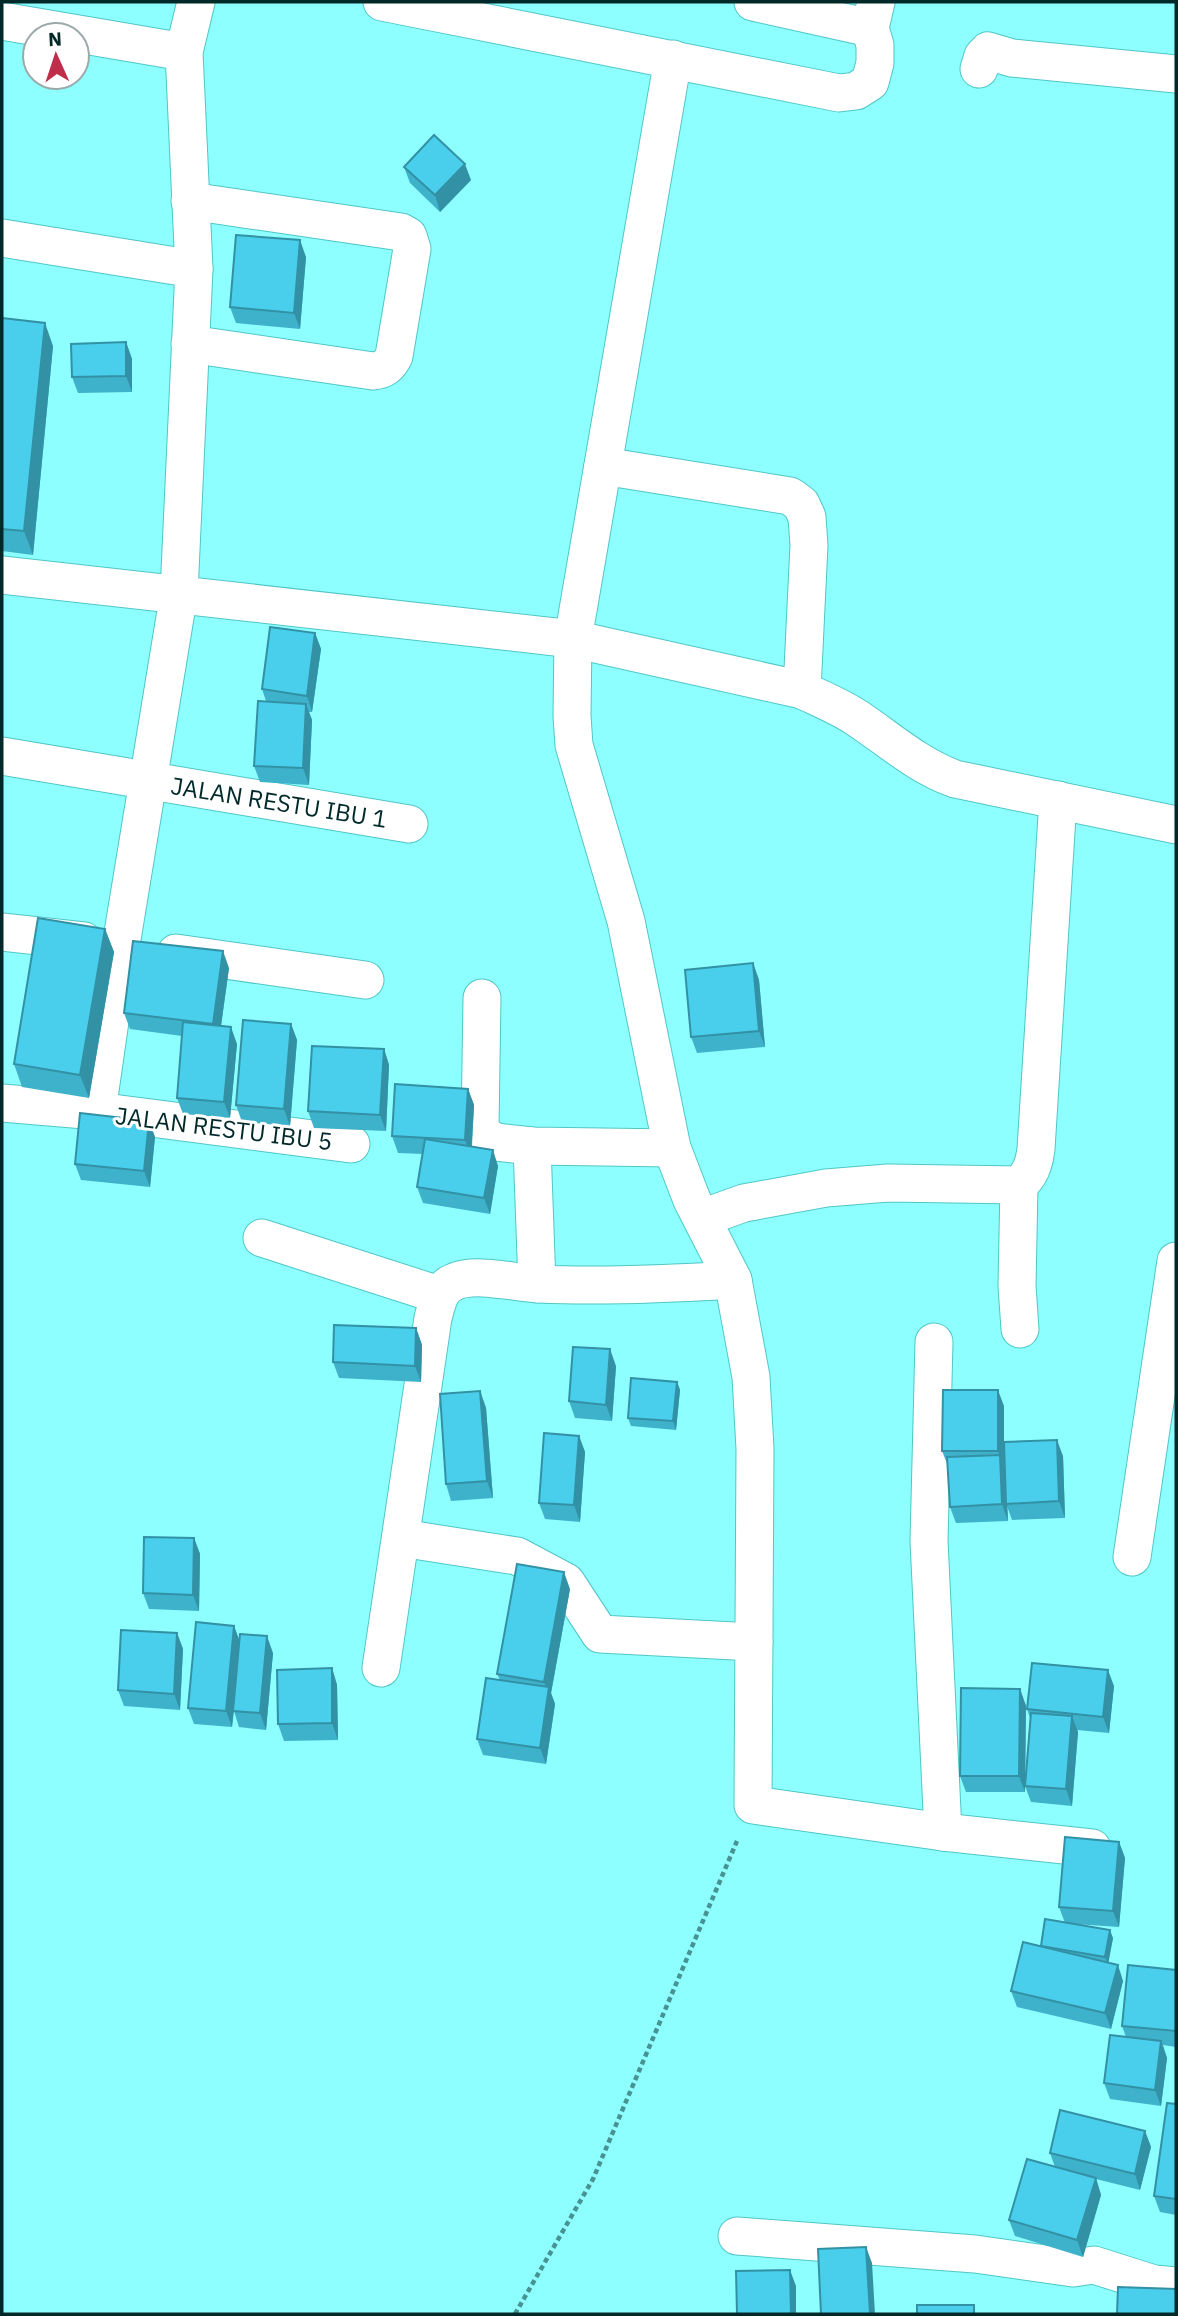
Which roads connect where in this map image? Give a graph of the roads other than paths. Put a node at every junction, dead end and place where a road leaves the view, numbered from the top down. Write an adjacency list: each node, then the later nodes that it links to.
1 (196, 2): 7 (street)
2 (753, 2): 5 (street)
3 (397, 3): 4 (street)
4 (482, 11): 8 (street)
5 (873, 15): 8 (street)
6 (2, 21): 7 (street)
7 (184, 52): 11 (street)
8 (673, 59): 15 (street)
9 (979, 69): 10 (street)
10 (1176, 74)
11 (190, 201): 13 (street); 14 (street)
12 (2, 238): 13 (street)
13 (194, 269): 14 (street)
14 (190, 344): 17 (street)
15 (603, 466): 18 (street); 19 (street)
16 (2, 575): 17 (street)
17 (179, 593): 18 (street); 21 (street)
18 (573, 639): 19 (street); 33 (street)
19 (802, 690): 22 (street)
20 (2, 756): 21 (street, JALAN RESTU IBU 1)
21 (149, 781): 23 (street, JALAN RESTU IBU 1); 26 (street)
22 (1058, 800): 24 (street); 34 (street)
23 (409, 824)
24 (1176, 825)
25 (2, 932): 26 (street)
26 (121, 945): 27 (street); 30 (street)
27 (365, 980)
28 (482, 998): 32 (street)
29 (2, 1103): 30 (street, JALAN RESTU IBU 5)
30 (97, 1111): 31 (street, JALAN RESTU IBU 5)
31 (351, 1144)
32 (532, 1146): 33 (street); 39 (street)
33 (672, 1148): 35 (street)
34 (1019, 1185): 35 (street); 41 (street)
35 (702, 1218): 38 (street)
36 (262, 1238): 40 (street)
37 (1176, 1261): 44 (street)
38 (733, 1280): 39 (street); 45 (street)
39 (537, 1284): 40 (street)
40 (439, 1295): 43 (street)
41 (1020, 1329)
42 (934, 1342): 47 (street)
43 (401, 1538): 45 (street); 46 (street)
44 (1132, 1557)
45 (754, 1642): 47 (street)
46 (381, 1668)
47 (943, 1832): 48 (street)
48 (1092, 1848)
49 (737, 2236): 50 (street)
50 (1176, 2286)

